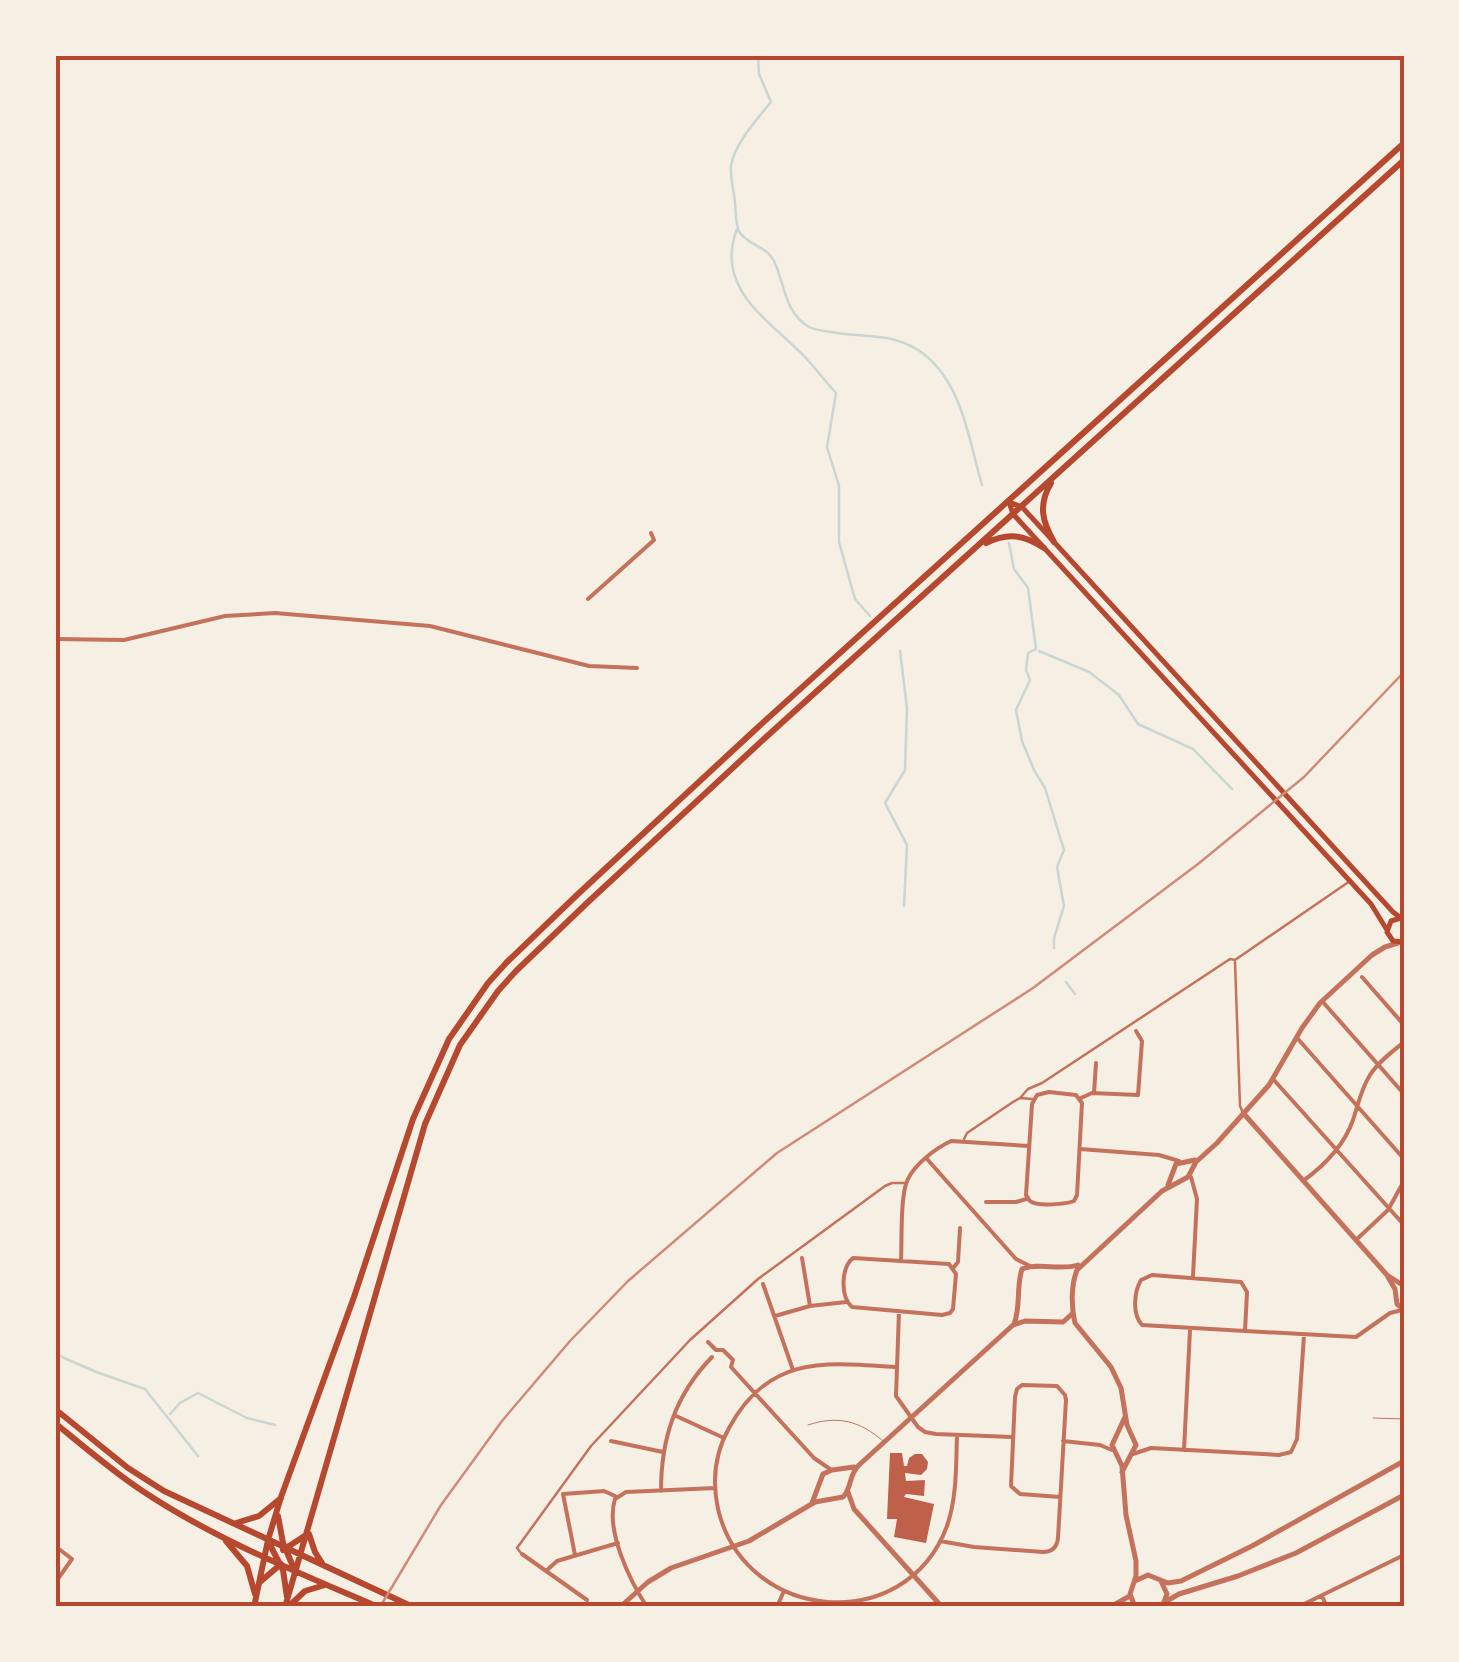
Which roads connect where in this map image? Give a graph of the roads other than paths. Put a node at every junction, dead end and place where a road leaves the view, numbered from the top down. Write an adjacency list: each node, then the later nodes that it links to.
1 (1404, 143): 4 (main road)
2 (1404, 160): 3 (main road)
3 (1057, 474): 5 (main road); 8 (main road)
4 (1009, 502): 5 (main road); 6 (main road); 126 (main road)
5 (1022, 507): 6 (main road); 8 (main road)
6 (1013, 514): 9 (main road); 10 (main road)
7 (651, 532): 11 (street)
8 (1054, 542): 15 (main road)
9 (976, 548): 10 (main road); 133 (main road)
10 (1044, 548): 14 (main road)
11 (588, 599)
12 (55, 639): 13 (street)
13 (637, 668)
14 (1350, 881): 16 (main road); 19 (street)
15 (1402, 918): 16 (main road)
16 (1387, 931): 17 (main road); 18 (street)
17 (1401, 943): 18 (street)
18 (1372, 955): 21 (street)
19 (1235, 960): 31 (street); 35 (street)
20 (1362, 977): 22 (street)
21 (1322, 1001): 24 (street); 27 (street)
22 (1404, 1025)
23 (1136, 1031): 29 (street)
24 (1296, 1038): 28 (street); 34 (street)
25 (1404, 1042): 27 (street)
26 (1096, 1063): 29 (street)
27 (1378, 1064): 30 (street); 34 (street)
28 (1273, 1079): 35 (street); 39 (street)
29 (1094, 1093): 32 (street)
30 (1404, 1094)
31 (1020, 1098): 33 (street); 36 (street)
32 (1080, 1098): 33 (street); 38 (street)
33 (1033, 1100): 37 (street)
34 (1357, 1106): 39 (street); 43 (street)
35 (1244, 1114): 41 (street); 48 (street)
36 (962, 1141): 37 (street); 42 (street)
37 (1029, 1146): 53 (street)
38 (1080, 1149): 40 (street); 53 (street)
39 (1337, 1150): 48 (street); 55 (street)
40 (1167, 1157): 44 (street); 45 (street)
41 (1200, 1158): 44 (street); 46 (street)
42 (927, 1159): 50 (street); 60 (street)
43 (1404, 1159)
44 (1182, 1162): 45 (street); 46 (street)
45 (1173, 1171): 47 (street); 52 (street)
46 (1191, 1172): 47 (street); 51 (street)
47 (1182, 1180): 51 (street); 52 (street)
48 (1303, 1180): 58 (street)
49 (1404, 1181): 55 (street)
50 (906, 1182): 61 (street); 142 (street)
51 (1194, 1187): 68 (street)
52 (1162, 1191): 62 (street)
53 (1028, 1198): 54 (street)
54 (986, 1202)
55 (1390, 1208): 56 (street); 58 (street)
56 (1404, 1224)
57 (960, 1228): 64 (street)
58 (1356, 1240): 67 (street)
59 (802, 1258): 74 (street)
60 (1016, 1259): 63 (street); 66 (street)
61 (901, 1260): 64 (street); 73 (street)
62 (1081, 1264): 65 (street); 69 (street)
63 (1030, 1266): 65 (street); 66 (street)
64 (954, 1268): 78 (street)
65 (1063, 1268): 69 (street)
66 (1019, 1275): 75 (street)
67 (1387, 1275): 71 (street); 72 (street)
68 (1193, 1278): 84 (street); 86 (street)
69 (1074, 1279): 77 (street)
70 (763, 1284): 80 (street)
71 (1404, 1287): 72 (street)
72 (1396, 1299): 76 (street); 79 (street)
73 (846, 1302): 74 (street); 78 (street)
74 (810, 1306): 80 (street)
75 (1018, 1310): 81 (street); 83 (street)
76 (1404, 1310): 79 (street)
77 (1073, 1311): 82 (street); 85 (street)
78 (898, 1312): 90 (street)
79 (1389, 1314): 87 (street)
80 (774, 1316): 91 (street)
81 (1027, 1320): 82 (street); 83 (street)
82 (1060, 1322): 85 (street)
83 (1013, 1325): 96 (street)
84 (1190, 1328): 86 (street); 111 (street)
85 (1079, 1330): 95 (street)
86 (1245, 1331): 87 (street)
87 (1304, 1335): 111 (street)
88 (708, 1342): 92 (street)
89 (712, 1357): 94 (street)
90 (896, 1367): 91 (street); 96 (street)
91 (794, 1370): 92 (street)
92 (756, 1393): 105 (street); 115 (street)
93 (55, 1410): 132 (main road)
94 (673, 1414): 105 (street); 112 (street)
95 (1126, 1414): 102 (street); 104 (street)
96 (911, 1418): 101 (street); 107 (street)
97 (1373, 1418): 98 (lane)
98 (1404, 1419)
99 (55, 1424): 134 (main road)
100 (808, 1425): 107 (lane)
101 (956, 1435): 103 (street); 136 (street)
102 (1116, 1436): 104 (street); 109 (street); 113 (street)
103 (1012, 1437): 108 (street); 127 (street)
104 (1133, 1437): 110 (street); 114 (street)
105 (724, 1438): 122 (street)
106 (610, 1441): 112 (street)
107 (884, 1442): 117 (street)
108 (1064, 1442): 109 (street); 127 (street)
109 (1096, 1444): 113 (street)
110 (1151, 1448): 111 (street); 114 (street)
111 (1184, 1450)
112 (663, 1452): 123 (street)
113 (1115, 1453): 114 (street); 119 (street)
114 (1132, 1454): 119 (street)
115 (814, 1458): 118 (street); 120 (street)
116 (1404, 1461): 155 (street)
117 (859, 1465): 118 (street); 121 (street)
118 (836, 1470): 120 (street); 121 (street)
119 (1122, 1472): 147 (street)
120 (819, 1484): 128 (street); 129 (street)
121 (849, 1486): 128 (street); 130 (street)
122 (715, 1488): 123 (street); 140 (street)
123 (660, 1491): 125 (street)
124 (1404, 1495): 168 (street)
125 (616, 1496): 137 (street); 145 (street)
126 (282, 1497): 131 (main road); 132 (main road)
127 (1060, 1497): 136 (street)
128 (832, 1500): 129 (street); 130 (street)
129 (810, 1505): 140 (street)
130 (854, 1508): 153 (street)
131 (277, 1510): 135 (main road); 139 (main road)
132 (232, 1523): 135 (main road)
133 (308, 1531): 139 (main road); 144 (main road); 150 (main road)
134 (222, 1536): 146 (main road); 166 (main road)
135 (268, 1540): 139 (main road); 141 (main road); 146 (main road)
136 (940, 1541): 153 (street)
137 (618, 1543): 145 (street); 160 (street)
138 (55, 1546): 157 (street)
139 (285, 1548): 141 (main road); 144 (main road); 148 (main road)
140 (734, 1548): 160 (street); 161 (street)
141 (276, 1553): 146 (main road); 149 (main road)
142 (522, 1554): 151 (street)
143 (1404, 1555): 163 (street)
144 (300, 1556): 148 (main road); 150 (main road); 152 (main road)
145 (575, 1556): 151 (street)
146 (264, 1557): 149 (main road); 158 (main road)
147 (1136, 1559): 154 (street); 156 (street)
148 (290, 1560): 149 (main road); 152 (main road)
149 (280, 1565): 152 (main road); 158 (main road); 169 (main road)
150 (327, 1567): 173 (main road)
151 (546, 1571): 164 (street)
152 (296, 1572): 159 (main road); 169 (main road)
153 (913, 1575): 167 (street); 170 (street)
154 (1151, 1576): 155 (street); 156 (street)
155 (1159, 1579): 168 (street)
156 (1135, 1581): 162 (street)
157 (55, 1583)
158 (259, 1583): 166 (main road)
159 (327, 1585): 169 (main road); 172 (main road)
160 (637, 1590): 174 (street); 175 (street)
161 (784, 1591): 167 (street); 176 (street)
162 (1130, 1594): 177 (street); 178 (street)
163 (1322, 1596): 179 (street); 180 (street)
164 (588, 1600)
165 (55, 1602): 171 (street)
166 (255, 1604)
167 (857, 1604)
168 (1163, 1605)
169 (287, 1606)
170 (941, 1606)
171 (62, 1607)
172 (378, 1607)
173 (412, 1607)
174 (620, 1607)
175 (647, 1607)
176 (777, 1607)
177 (1110, 1607)
178 (1135, 1607)
179 (1298, 1607)
180 (1327, 1607)

